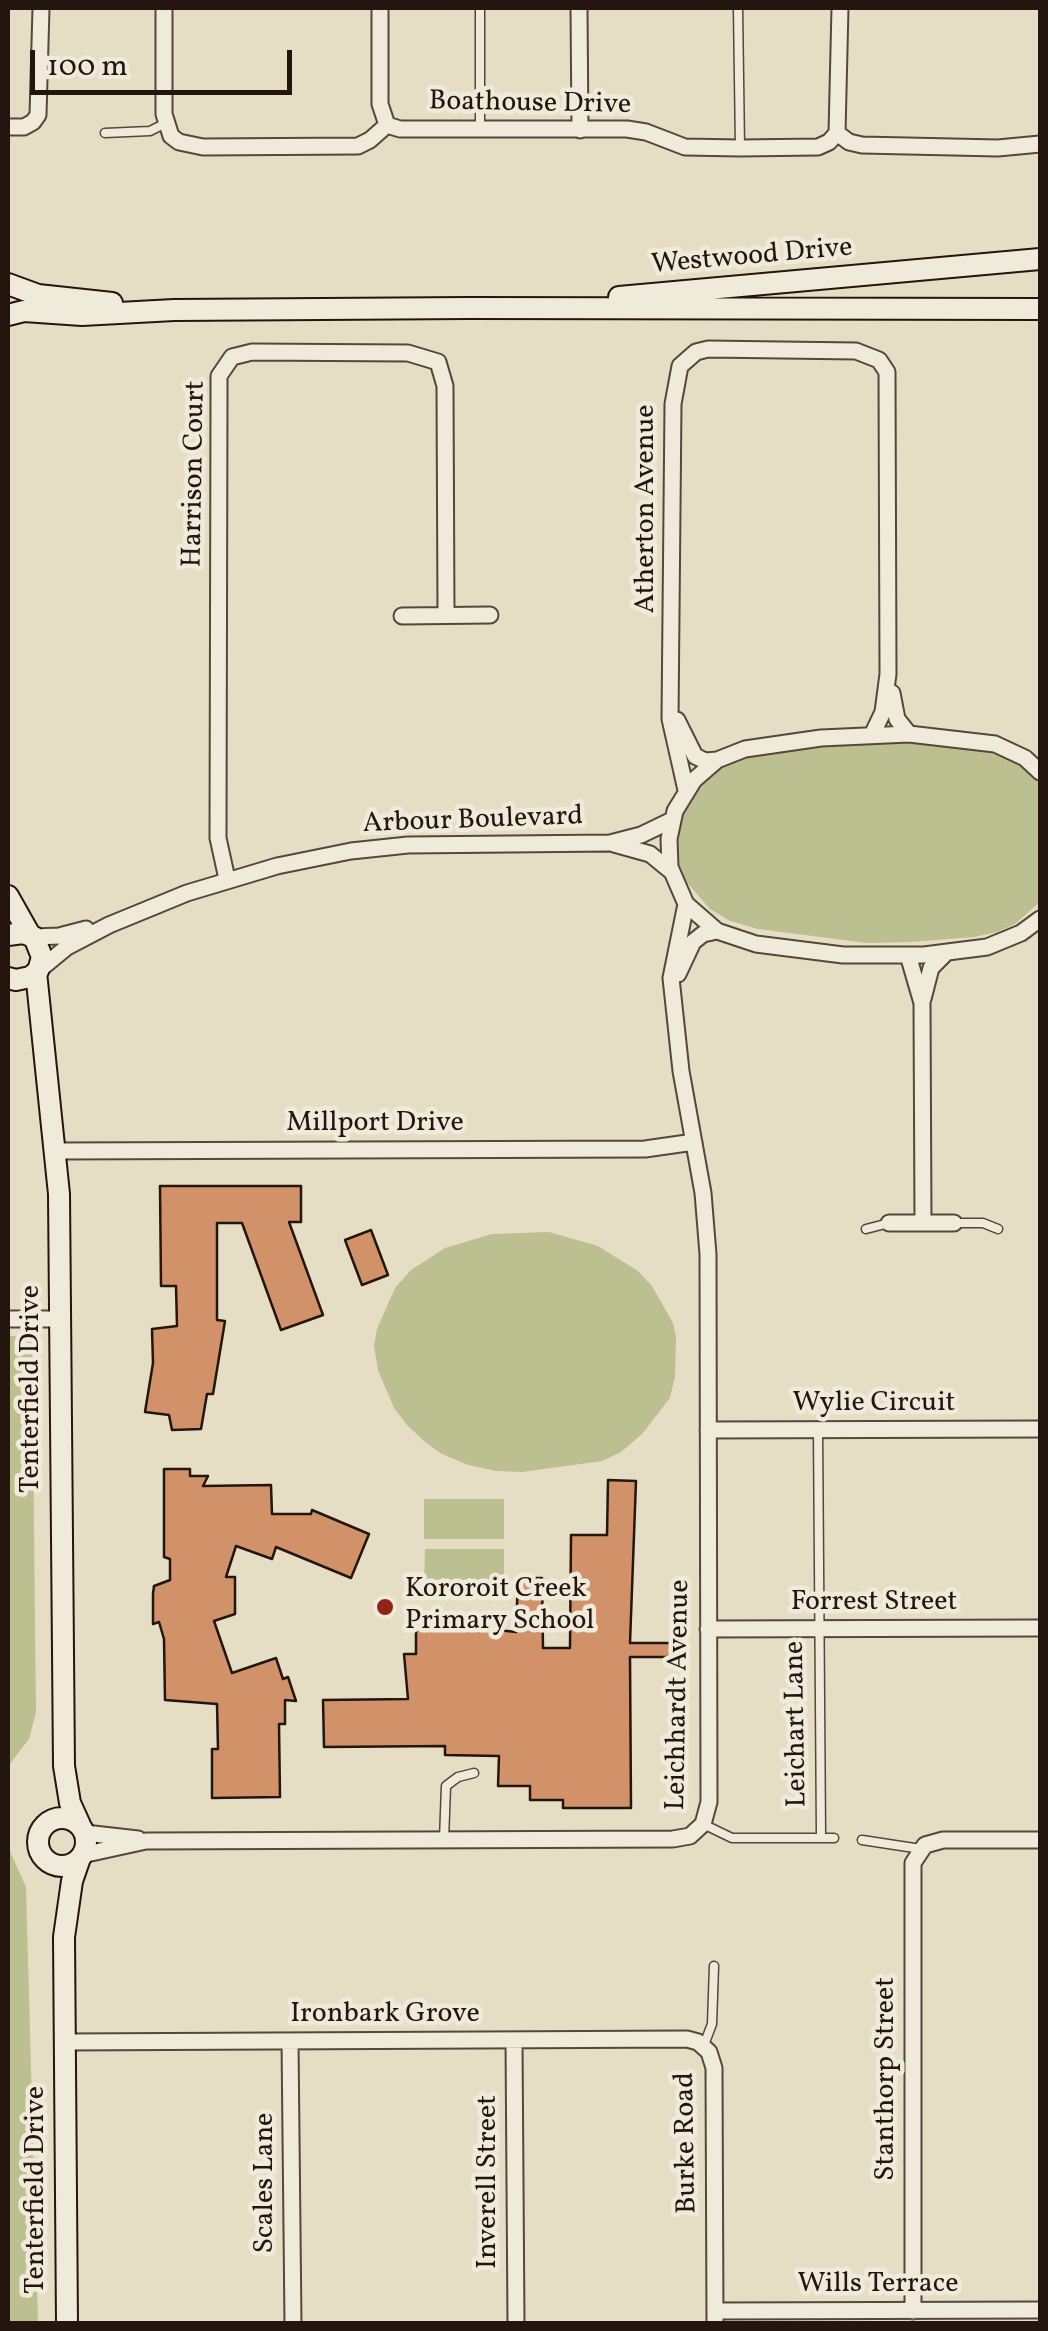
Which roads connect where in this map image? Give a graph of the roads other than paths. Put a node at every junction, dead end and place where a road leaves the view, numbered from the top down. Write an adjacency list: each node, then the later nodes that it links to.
1 (41, 8): 10 (street)
2 (164, 8): 8 (street)
3 (380, 8): 9 (street)
4 (480, 8): 11 (lane)
5 (579, 8): 12 (street)
6 (738, 8): 16 (lane)
7 (840, 8): 13 (street)
8 (166, 123): 9 (street); 14 (lane)
9 (387, 125): 11 (street, Boathouse Drive)
10 (8, 128)
11 (480, 129): 12 (street, Boathouse Drive)
12 (580, 130): 16 (street, Boathouse Drive)
13 (838, 133): 15 (street); 16 (street, Boathouse Drive)
14 (105, 134)
15 (1040, 144)
16 (740, 148)
17 (1040, 259): 19 (street, Westwood Drive)
18 (8, 284): 21 (street, Westwood Drive)
19 (468, 308): 20 (street, Westwood Drive); 21 (street, Westwood Drive)
20 (1040, 309)
21 (174, 310): 22 (street, Westwood Drive)
22 (8, 315)
23 (402, 616): 24 (street)
24 (446, 616): 25 (street); 36 (street, Harrison Court)
25 (490, 616)
26 (888, 674): 27 (street, Atherton Avenue); 28 (street); 29 (street)
27 (672, 696): 30 (street); 32 (street)
28 (909, 734): 29 (street); 31 (street)
29 (872, 735): 30 (street)
30 (717, 760): 32 (street)
31 (1040, 772)
32 (686, 790): 33 (street)
33 (672, 820): 34 (street); 35 (street)
34 (610, 843): 35 (street); 36 (street, Arbour Boulevard)
35 (672, 872): 38 (street)
36 (227, 879): 40 (street, Arbour Boulevard)
37 (8, 896): 43 (street)
38 (686, 904): 41 (street); 49 (street)
39 (1040, 919): 44 (street)
40 (109, 926): 43 (street); 46 (street)
41 (717, 931): 45 (street); 49 (street)
42 (8, 935): 43 (street)
43 (32, 936): 46 (street, Tenterfield Drive)
44 (946, 953): 45 (street); 48 (street)
45 (908, 955): 48 (street)
46 (37, 972): 47 (street); 50 (street, Tenterfield Drive)
47 (8, 978): 50 (street, Tenterfield Drive)
48 (922, 1003): 54 (street)
49 (674, 1007): 51 (street, Leichhardt Avenue)
50 (43, 1053): 52 (street, Tenterfield Drive)
51 (694, 1142): 52 (street, Millport Drive); 61 (street, Leichhardt Avenue)
52 (56, 1151): 59 (street, Tenterfield Drive)
53 (888, 1223): 54 (street); 56 (lane)
54 (923, 1223): 55 (street)
55 (954, 1223): 57 (lane)
56 (866, 1229)
57 (998, 1229)
58 (8, 1319): 59 (street)
59 (60, 1319): 66 (street, Tenterfield Drive)
60 (1040, 1429): 62 (street, Wylie Circuit)
61 (708, 1430): 62 (street, Wylie Circuit); 64 (street, Leichhardt Avenue)
62 (818, 1430): 65 (lane, Leichart Lane)
63 (1040, 1628): 65 (street, Forrest Street)
64 (708, 1629): 65 (street, Forrest Street); 68 (street, Leichhardt Avenue)
65 (819, 1629): 71 (lane, Leichart Lane)
66 (62, 1726): 69 (street, Tenterfield Drive); 70 (street, Tenterfield Drive)
67 (474, 1773): 73 (lane)
68 (704, 1824): 71 (lane); 73 (street, Leichhardt Avenue)
69 (42, 1828): 70 (street); 79 (street)
70 (82, 1829): 76 (street, Leichhardt Avenue); 78 (street)
71 (822, 1836): 72 (lane)
72 (834, 1838)
73 (444, 1840): 76 (street, Leichhardt Avenue)
74 (862, 1840): 77 (lane)
75 (1040, 1840): 77 (street)
76 (146, 1841): 78 (street, Leichhardt Avenue)
77 (921, 1848): 87 (street, Stanthorp Street)
78 (81, 1857): 79 (street); 80 (street, Tenterfield Drive)
79 (46, 1860): 80 (street, Tenterfield Drive)
80 (64, 1937): 83 (street, Tenterfield Drive)
81 (714, 1966): 85 (lane, Burke Road)
82 (514, 2041): 84 (street, Ironbark Grove); 85 (street, Ironbark Grove); 91 (street, Inverell Street)
83 (64, 2042): 84 (street, Ironbark Grove); 89 (street, Tenterfield Drive)
84 (290, 2042): 90 (street, Scales Lane)
85 (704, 2046): 88 (street, Burke Road)
86 (1040, 2310): 87 (street, Wills Terrace)
87 (913, 2311): 88 (street, Wills Terrace)
88 (716, 2317)
89 (68, 2324)
90 (293, 2324)
91 (516, 2324)

